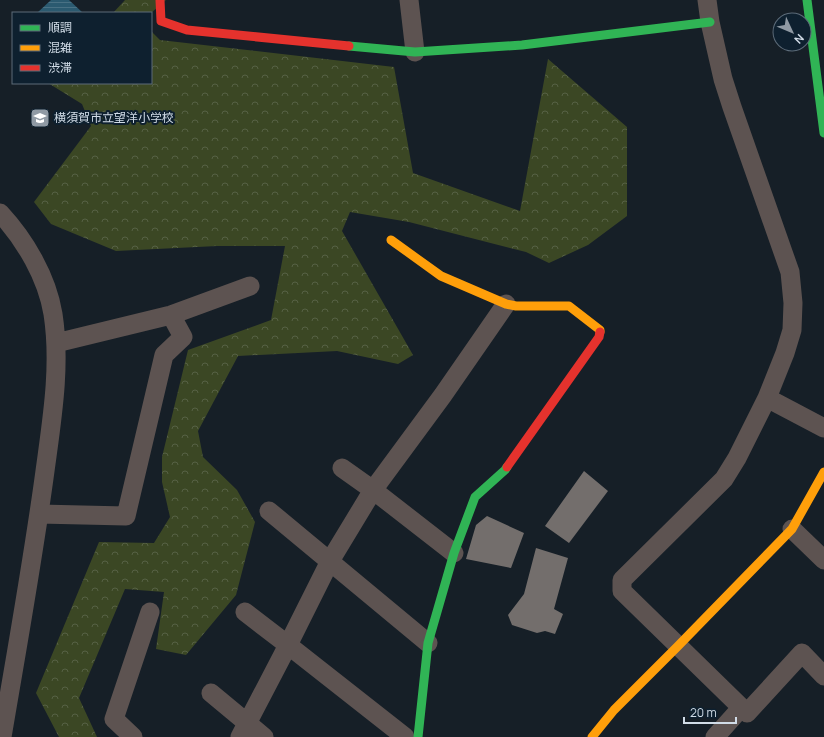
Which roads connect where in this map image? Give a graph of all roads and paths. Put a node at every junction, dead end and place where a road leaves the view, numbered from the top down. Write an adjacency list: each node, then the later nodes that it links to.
1 (160, 0): 6 (street)
2 (409, 0): 6 (street)
3 (707, 0): 5 (street)
4 (807, 0): 7 (street)
5 (710, 22): 6 (street); 14 (street)
6 (415, 52)
7 (824, 133)
8 (1, 216): 13 (street)
9 (391, 240): 11 (street)
10 (250, 286): 12 (street)
11 (506, 304): 18 (street); 22 (street)
12 (171, 315): 13 (street); 20 (street)
13 (56, 343): 20 (street)
14 (767, 398): 15 (street); 29 (street)
15 (824, 428)
16 (342, 468): 18 (street)
17 (824, 472): 21 (street)
18 (372, 490): 22 (street); 24 (street)
19 (269, 511): 24 (street)
20 (39, 514): 34 (street)
21 (792, 529): 23 (street); 29 (street)
22 (454, 553): 27 (street)
23 (824, 560)
24 (330, 561): 27 (street); 28 (street)
25 (150, 612): 35 (street)
26 (245, 612): 28 (street)
27 (428, 643): 38 (street)
28 (288, 645): 33 (street); 37 (street)
29 (678, 646): 32 (street); 39 (street)
30 (824, 676): 32 (street)
31 (211, 693): 33 (street)
32 (741, 708): 40 (street)
33 (244, 730): 36 (street)
34 (2, 737)
35 (133, 737)
36 (264, 737)
37 (405, 737)
38 (418, 737)
39 (592, 737)
40 (716, 737)

